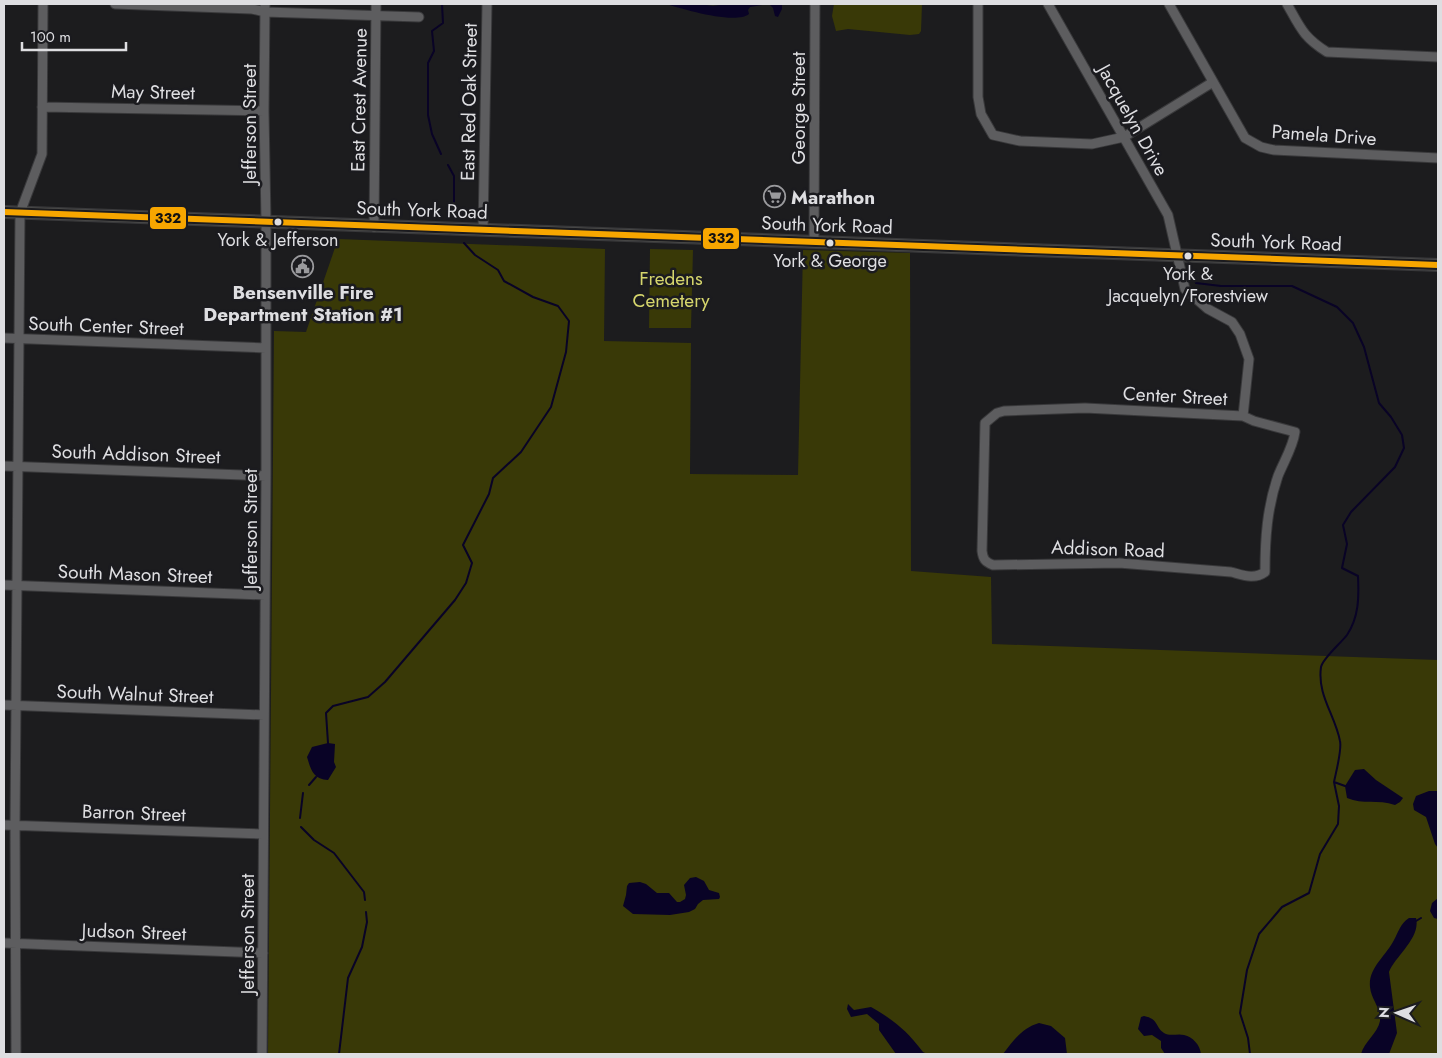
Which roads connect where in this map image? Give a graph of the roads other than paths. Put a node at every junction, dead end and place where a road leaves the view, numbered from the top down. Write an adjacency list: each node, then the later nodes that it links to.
1 (44, 4): 15 (street)
2 (115, 4): 10 (street)
3 (376, 4): 11 (street, East Crest Avenue)
4 (487, 4): 23 (street, East Red Oak Street)
5 (815, 4): 24 (street, George Street)
6 (978, 4): 17 (street)
7 (1048, 4): 17 (street, Jacquelyn Drive)
8 (1169, 4): 14 (street, Pamela Drive)
9 (1287, 4): 13 (street)
10 (265, 8): 11 (street); 16 (street, Jefferson Street)
11 (376, 16): 12 (street); 22 (street, East Crest Avenue)
12 (419, 17)
13 (1438, 58)
14 (1213, 82): 17 (street); 18 (street, Pamela Drive)
15 (42, 107): 16 (street, May Street); 20 (street)
16 (264, 110): 21 (street, Jefferson Street)
17 (1124, 137): 25 (street, Jacquelyn Drive)
18 (1438, 158)
19 (4, 212): 20 (main road, South York Road)
20 (20, 213): 21 (main road, South York Road); 28 (street)
21 (266, 222): 22 (main road, South York Road); 29 (street, Jefferson Street)
22 (374, 226): 23 (main road, South York Road)
23 (483, 230): 24 (main road, South York Road)
24 (814, 242): 25 (main road, South York Road)
25 (1177, 256): 26 (main road, South York Road); 30 (street, Jacquelyn Drive)
26 (1438, 265)
27 (4, 338): 28 (street, South Center Street)
28 (19, 339): 29 (street, South Center Street); 32 (street)
29 (266, 348): 33 (street, Jefferson Street)
30 (1242, 416): 34 (street, Center Street); 35 (street, Center Street)
31 (4, 466): 32 (street, South Addison Street)
32 (18, 466): 33 (street, South Addison Street); 37 (street)
33 (266, 476): 38 (street, Jefferson Street)
34 (1278, 476): 35 (street, Addison Road)
35 (985, 561)
36 (4, 585): 37 (street, South Mason Street)
37 (17, 585): 38 (street, South Mason Street); 40 (street)
38 (266, 595): 41 (street, Jefferson Street)
39 (4, 705): 40 (street, South Walnut Street)
40 (16, 706): 41 (street, South Walnut Street); 43 (street)
41 (264, 715): 44 (street, Jefferson Street)
42 (4, 824): 43 (street, Barron Street)
43 (15, 825): 44 (street, Barron Street); 46 (street)
44 (263, 834): 47 (street, Jefferson Street)
45 (4, 943): 46 (street, Judson Street)
46 (16, 943): 47 (street, Judson Street); 48 (street)
47 (263, 953): 49 (street, Jefferson Street)
48 (16, 1054)
49 (262, 1054)

